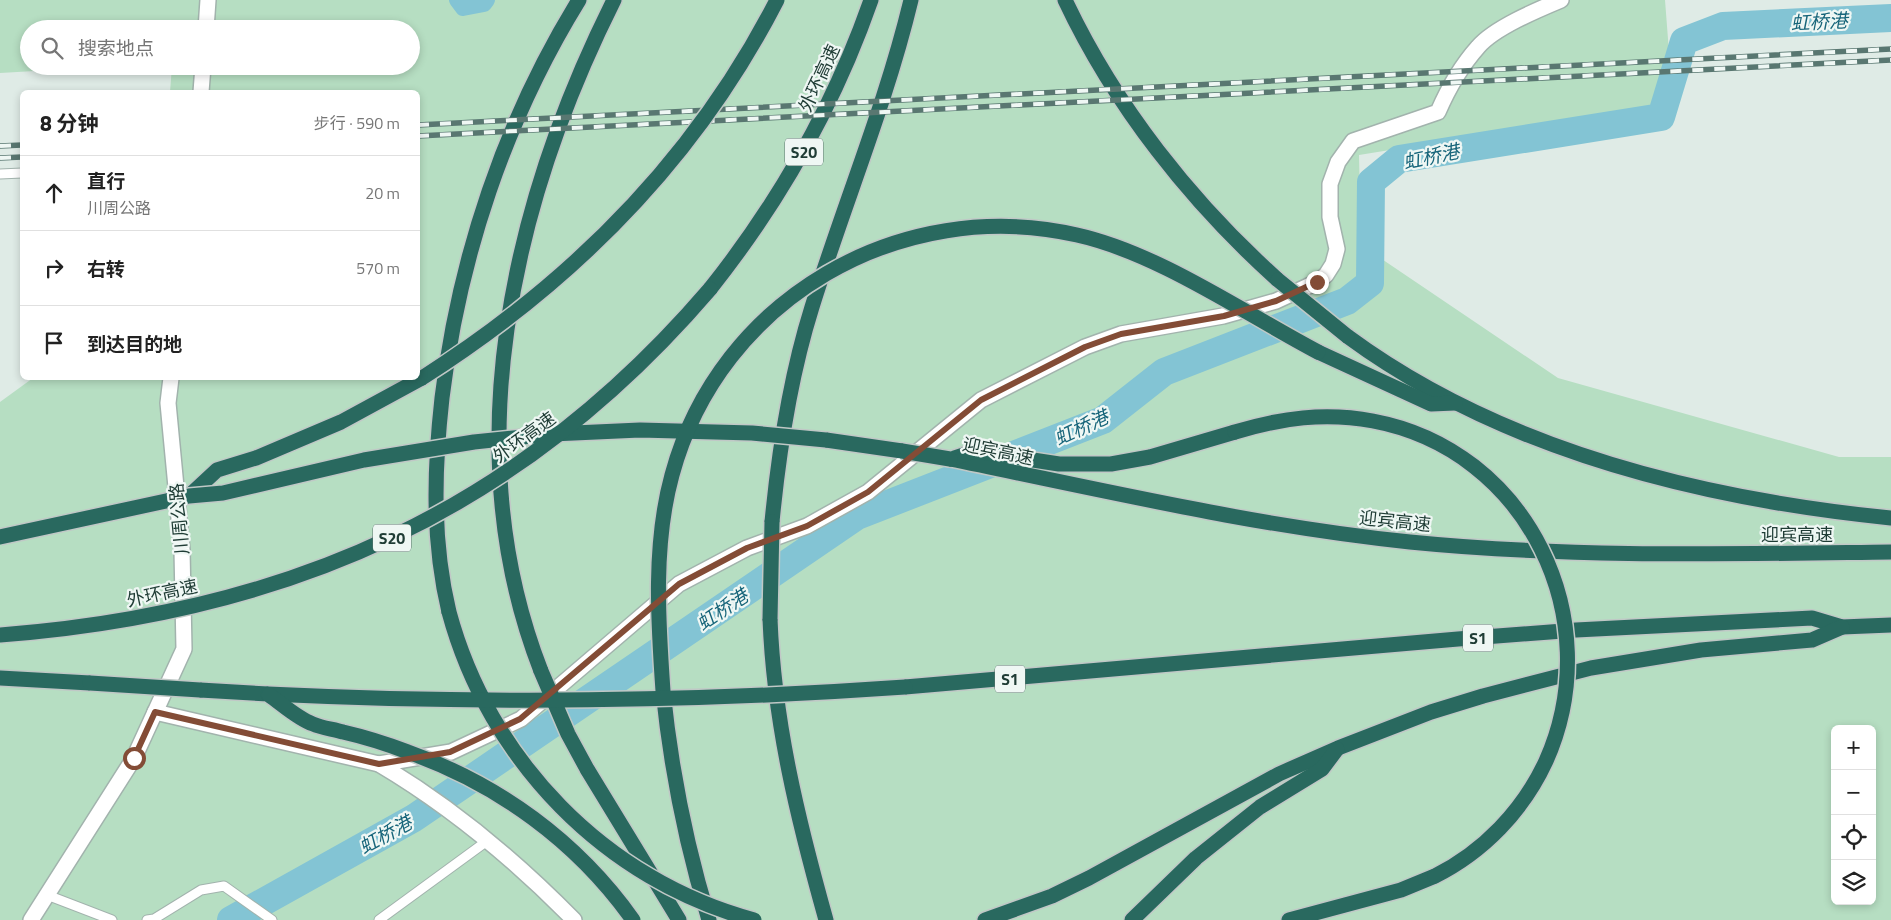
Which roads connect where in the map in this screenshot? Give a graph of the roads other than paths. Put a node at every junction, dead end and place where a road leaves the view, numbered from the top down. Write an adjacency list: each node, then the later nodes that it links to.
1 (208, 0): 9 (street)
2 (579, 0): 42 (highway, bridge)
3 (614, 0): 40 (highway, bridge)
4 (777, 0): 14 (highway, bridge)
5 (871, 0): 25 (highway, 外环高速 / S20, bridge)
6 (912, 0): 43 (highway, bridge)
7 (1065, 0): 17 (highway, bridge)
8 (1561, 0): 30 (street)
9 (207, 20)
10 (202, 75): 11 (street)
11 (201, 90)
12 (20, 173): 13 (lane)
13 (0, 174)
14 (420, 379)
15 (170, 380): 28 (street, 川周公路)
16 (418, 380): 19 (highway, bridge)
17 (1456, 403): 20 (highway); 41 (highway, bridge)
18 (950, 460): 19 (highway, 迎宾高速, bridge); 22 (highway, 迎宾高速); 46 (highway, bridge)
19 (190, 496): 21 (highway, bridge)
20 (1891, 518)
21 (0, 537)
22 (1891, 552)
23 (1891, 625): 24 (highway, S1)
24 (1842, 627): 27 (highway, S1, bridge); 29 (highway)
25 (0, 635)
26 (0, 678): 27 (highway, bridge)
27 (268, 694): 39 (highway, bridge)
28 (155, 712): 30 (street); 32 (street, 川周公路)
29 (1338, 748): 44 (highway); 45 (highway)
30 (379, 764): 31 (street)
31 (482, 837): 37 (lane); 38 (street)
32 (47, 895): 33 (street, 川周公路); 34 (lane)
33 (32, 920)
34 (112, 920)
35 (147, 920): 36 (lane)
36 (272, 920)
37 (379, 920)
38 (574, 920)
39 (633, 920)
40 (679, 920)
41 (709, 920)
42 (754, 920)
43 (826, 920)
44 (985, 920)
45 (1132, 920)
46 (1289, 920)

